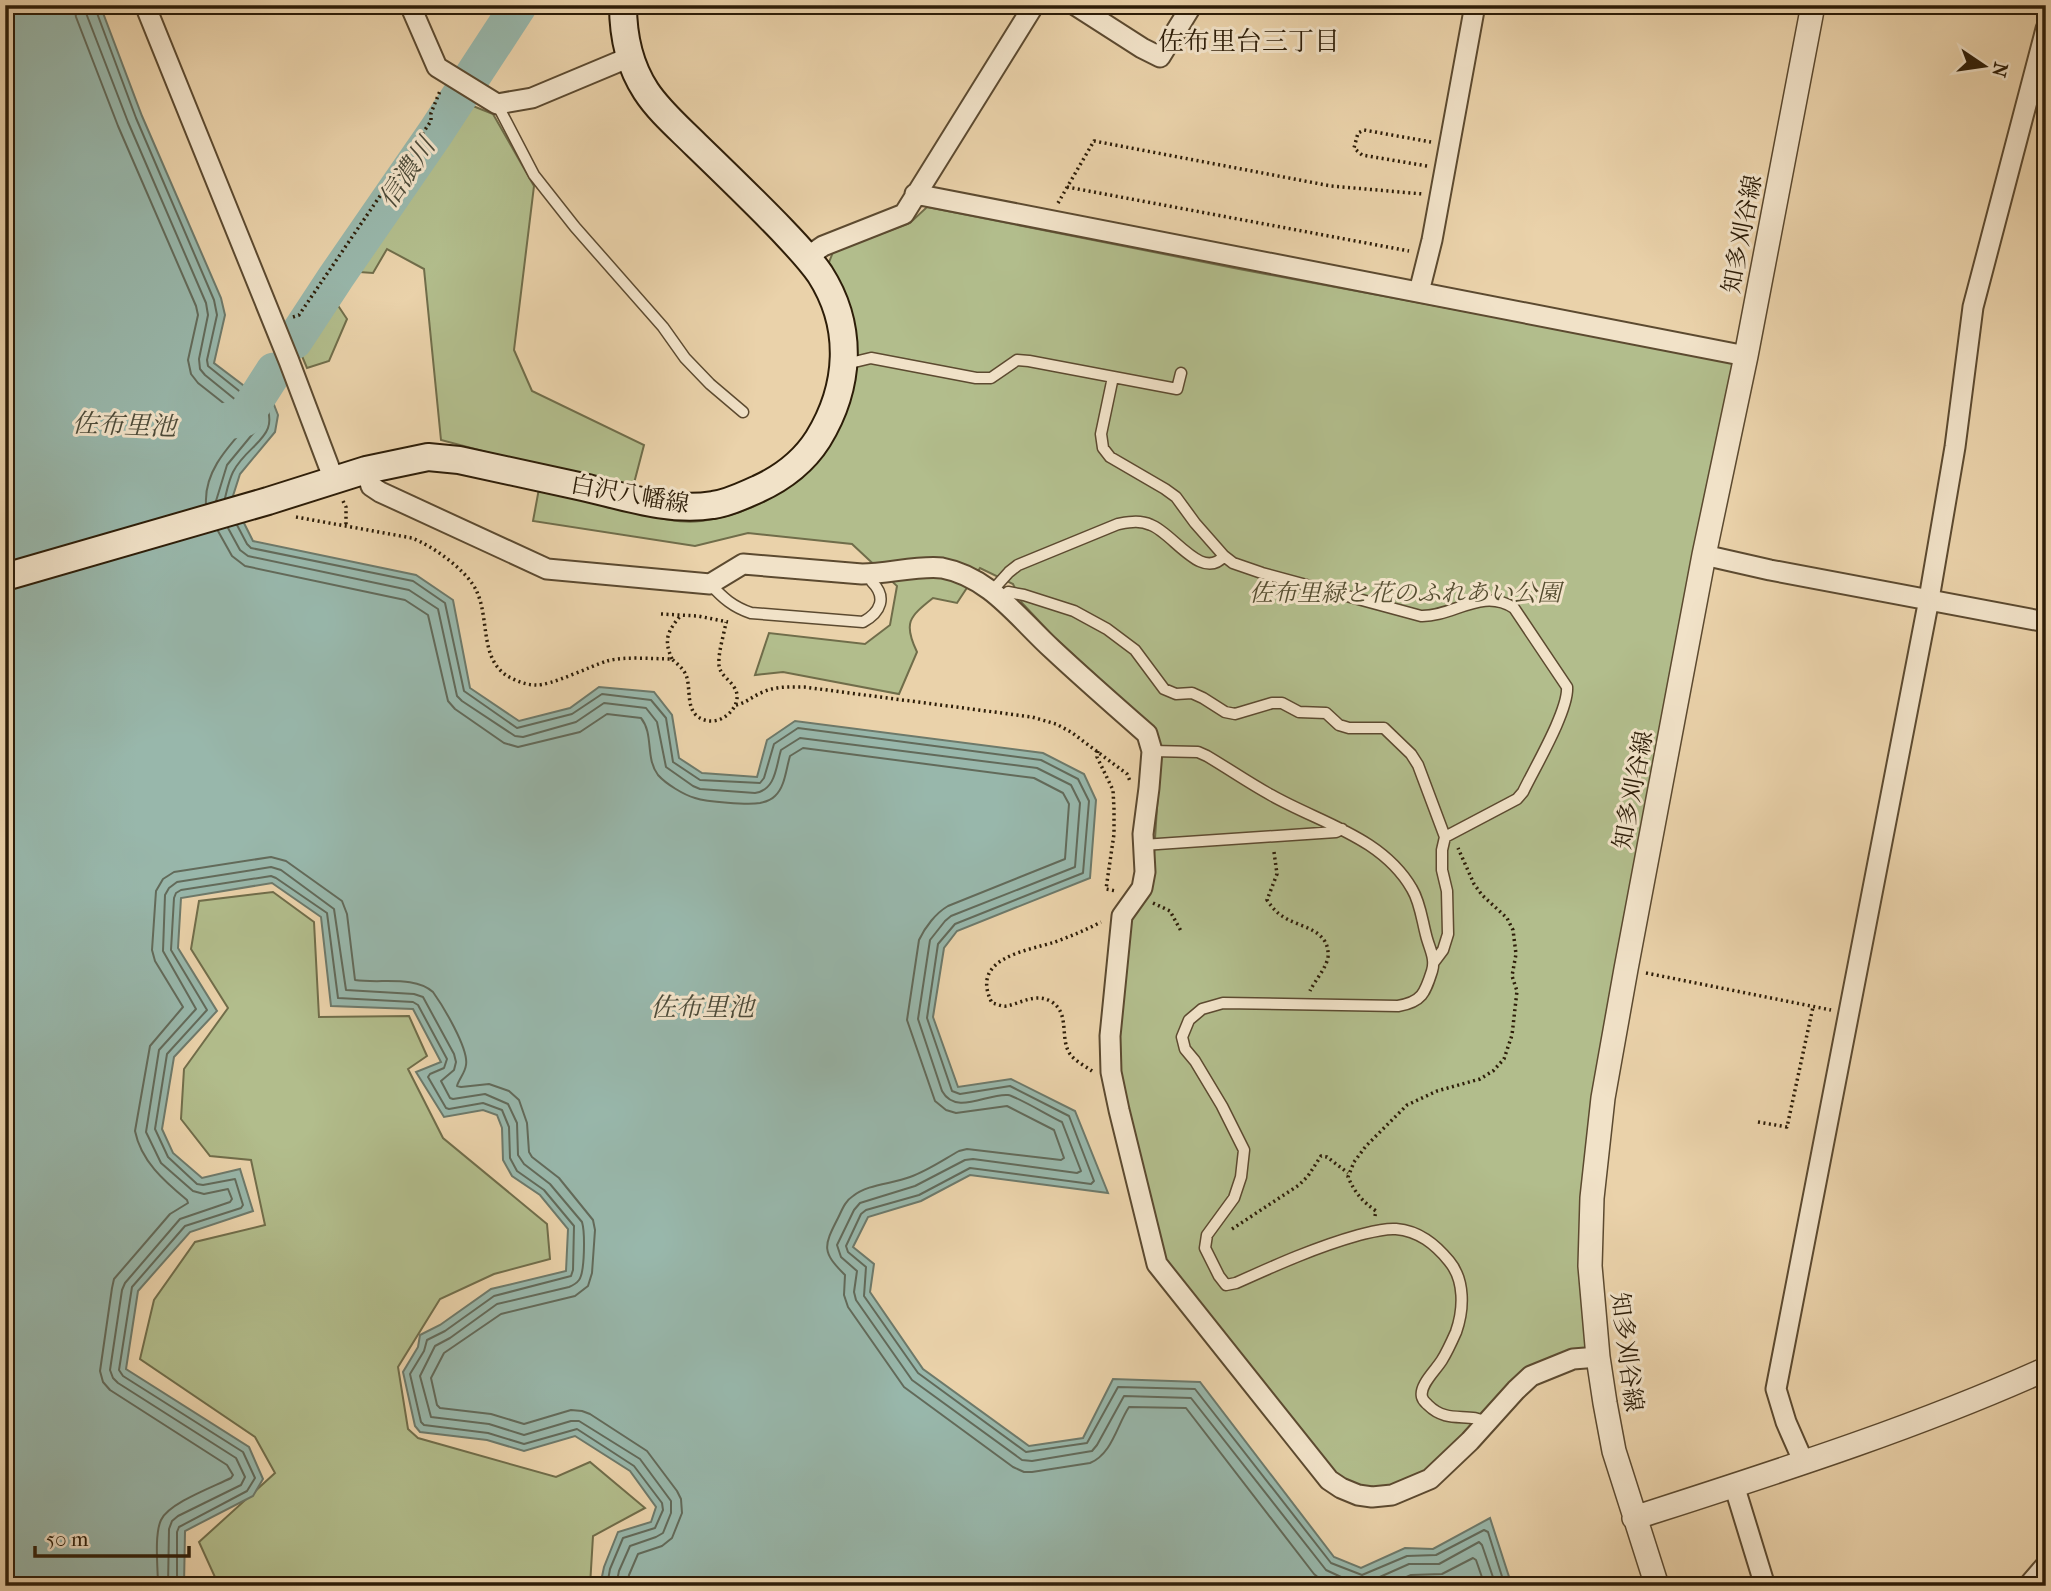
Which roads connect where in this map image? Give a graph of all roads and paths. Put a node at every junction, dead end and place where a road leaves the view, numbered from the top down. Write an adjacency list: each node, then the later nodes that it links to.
1 (145, 5): 22 (street)
2 (410, 5): 11 (street)
3 (623, 5): 10 (main road, 白沢八幡線)
4 (1034, 5): 16 (street)
5 (1074, 5): 6 (street)
6 (1192, 5)
7 (1475, 5): 13 (street)
8 (1813, 5): 23 (street, 知多刈谷線)
9 (2046, 29): 37 (street)
10 (630, 57): 12 (street); 19 (main road, 白沢八幡線)
11 (451, 76): 12 (street); 22 (path)
12 (497, 104): 27 (lane)
13 (1450, 145): 14 (street); 14 (path)
14 (1445, 170): 17 (street)
15 (1067, 187): 17 (path); 18 (path); 20 (path)
16 (915, 194): 18 (street); 19 (street)
17 (1440, 196): 20 (street)
18 (1048, 220): 21 (street)
19 (807, 257): 24 (main road, 白沢八幡線)
20 (1427, 259): 21 (street)
21 (1419, 292): 23 (street)
22 (275, 325): 29 (street)
23 (1746, 356): 31 (street, 知多刈谷線)
24 (845, 364): 26 (lane); 28 (main road, 白沢八幡線)
25 (1181, 373): 26 (lane)
26 (1114, 377): 32 (lane)
27 (743, 412)
28 (366, 470): 29 (main road, 白沢八幡線); 35 (street)
29 (334, 480): 30 (main road, 白沢八幡線)
30 (257, 504): 34 (main road, 白沢八幡線); 41 (path)
31 (1704, 555): 37 (street); 51 (street, 知多刈谷線)
32 (1224, 556): 36 (lane); 46 (lane)
33 (872, 574): 35 (street); 35 (lane); 36 (street)
34 (5, 577)
35 (710, 584)
36 (996, 595): 43 (street); 46 (lane)
37 (1929, 599): 40 (street); 54 (street)
38 (681, 615): 41 (path)
39 (726, 622): 42 (path)
40 (2046, 622)
41 (672, 659): 42 (path)
42 (736, 705): 44 (path)
43 (1152, 751): 45 (lane); 48 (street)
44 (1132, 785)
45 (1342, 829): 47 (lane); 50 (lane)
46 (1449, 835): 50 (lane); 57 (path)
47 (1271, 836): 48 (lane); 52 (path)
48 (1143, 845): 49 (street)
49 (1122, 916): 55 (street); 55 (path)
50 (1434, 962): 52 (lane)
51 (1626, 969): 53 (path); 60 (street, 知多刈谷線)
52 (1308, 1004): 59 (lane)
53 (1813, 1007): 54 (path); 56 (path)
54 (1850, 1014): 63 (street)
55 (1113, 1080): 62 (street)
56 (1758, 1122)
57 (1349, 1174): 58 (path); 59 (path)
58 (1228, 1232)
59 (1363, 1235): 62 (lane)
60 (1598, 1357): 62 (street); 65 (street, 知多刈谷線)
61 (2046, 1369): 63 (street)
62 (1487, 1423)
63 (1804, 1463): 64 (street)
64 (1734, 1485): 65 (street); 68 (street)
65 (1634, 1518): 67 (street, 知多刈谷線)
66 (2046, 1565): 69 (street)
67 (1657, 1586)
68 (1765, 1586)
69 (2028, 1586)

